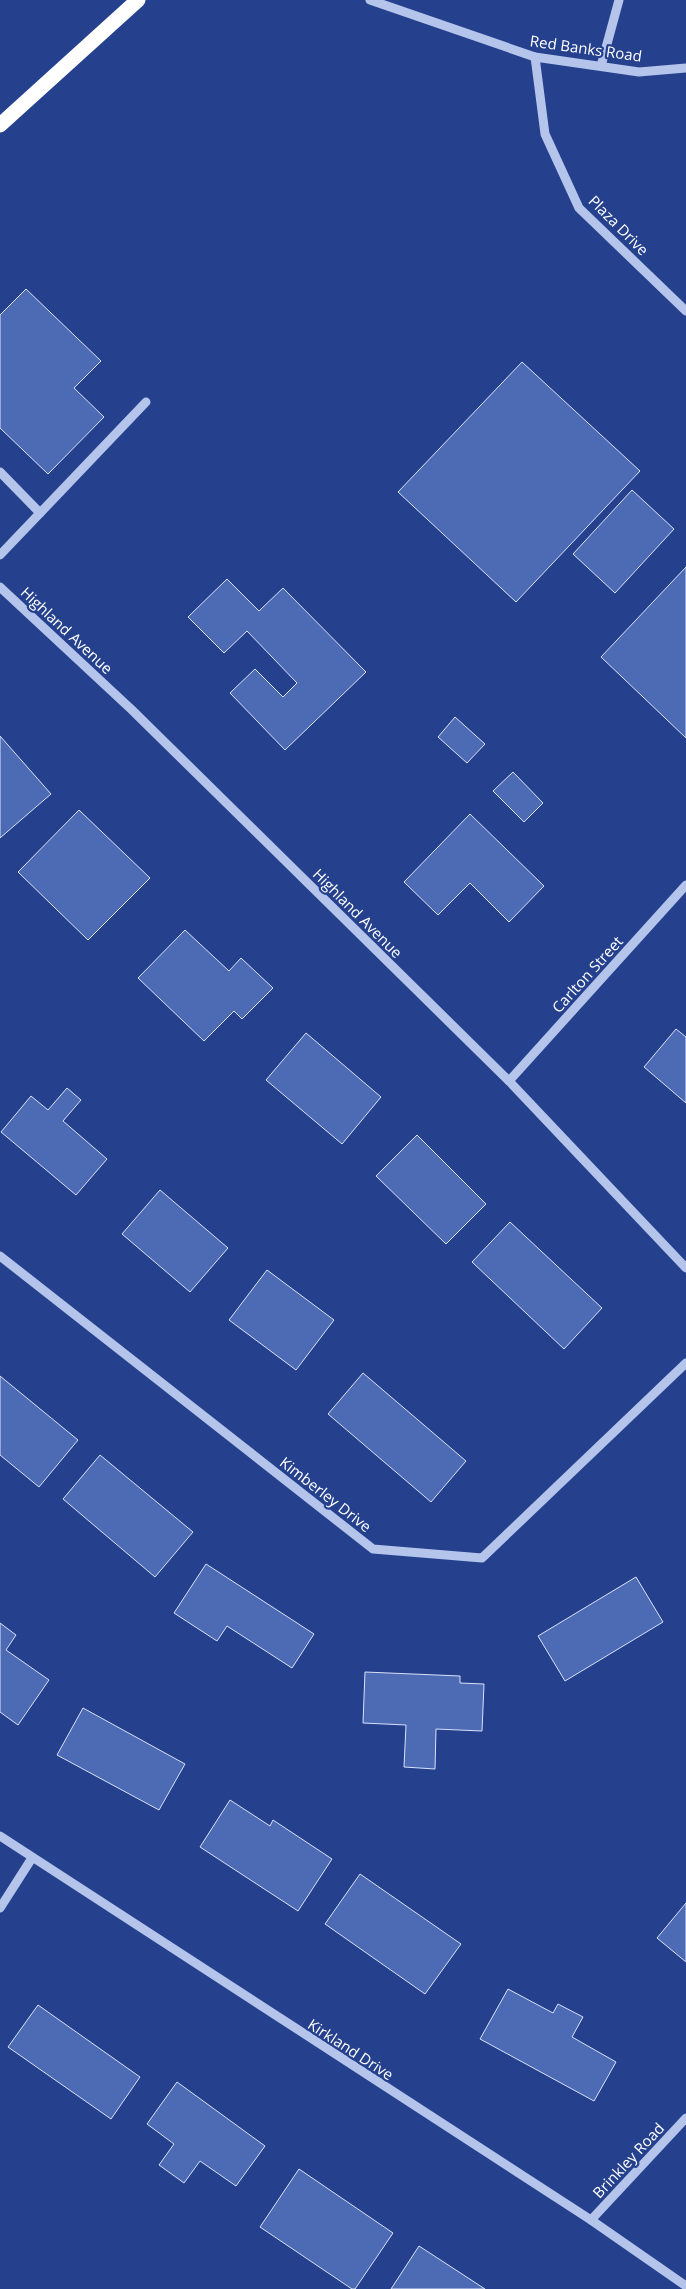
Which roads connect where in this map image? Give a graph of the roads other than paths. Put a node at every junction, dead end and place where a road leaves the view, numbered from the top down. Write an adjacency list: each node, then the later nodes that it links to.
1 (138, 0): 7 (highway)
2 (370, 0): 4 (street, Red Banks Road)
3 (618, 0): 5 (street)
4 (535, 57): 5 (street, Red Banks Road); 8 (street, Plaza Drive)
5 (601, 66): 6 (street, Red Banks Road)
6 (686, 68)
7 (0, 125)
8 (686, 311)
9 (146, 402): 11 (street)
10 (0, 472): 11 (street)
11 (40, 513): 12 (street)
12 (0, 555)
13 (0, 587): 15 (street, Highland Avenue)
14 (686, 885): 15 (street, Carlton Street)
15 (509, 1081): 17 (street, Highland Avenue)
16 (0, 1256): 18 (street, Kimberley Drive)
17 (686, 1268)
18 (686, 1362)
19 (0, 1836): 20 (street, Kirkland Drive)
20 (32, 1858): 21 (street); 23 (street, Kirkland Drive)
21 (0, 1908)
22 (686, 2118): 23 (street, Brinkley Road)
23 (591, 2220): 24 (street, Kirkland Drive)
24 (686, 2286)

